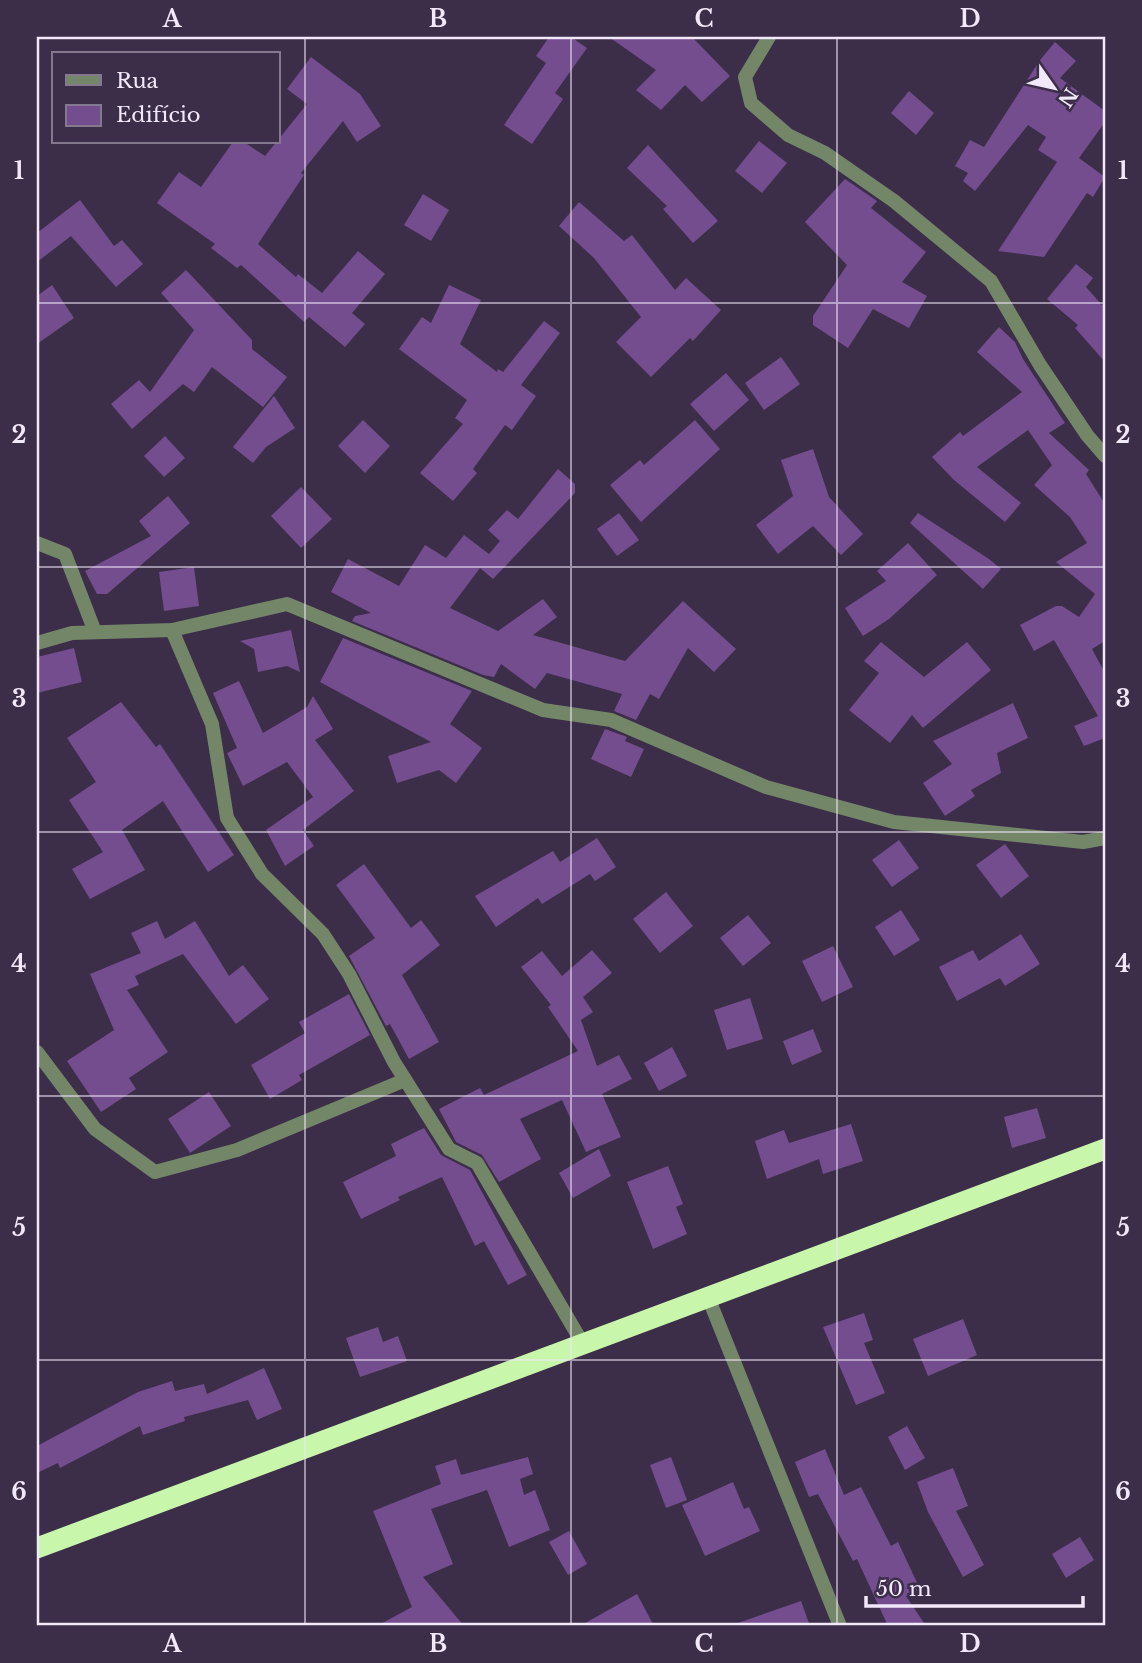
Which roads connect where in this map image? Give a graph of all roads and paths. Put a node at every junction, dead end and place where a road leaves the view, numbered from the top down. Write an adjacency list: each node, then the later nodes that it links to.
1 (769, 37): 2 (street)
2 (1105, 456)
3 (37, 543): 5 (street)
4 (172, 630): 5 (street); 7 (street); 9 (street)
5 (95, 632): 6 (street)
6 (37, 643)
7 (1105, 838)
8 (37, 1052): 9 (street)
9 (405, 1080): 12 (street)
10 (1105, 1149): 11 (highway)
11 (708, 1297): 12 (highway); 14 (street)
12 (583, 1344): 13 (highway)
13 (37, 1548)
14 (840, 1626)

